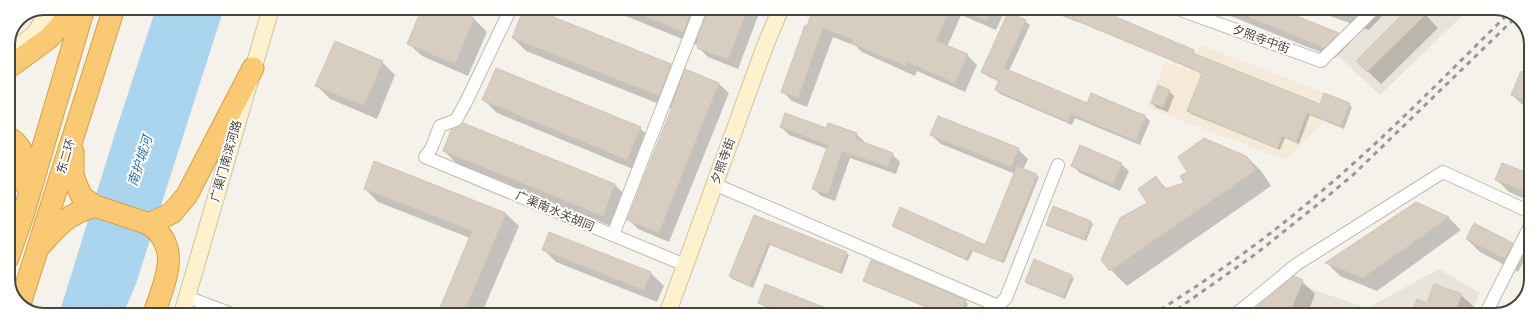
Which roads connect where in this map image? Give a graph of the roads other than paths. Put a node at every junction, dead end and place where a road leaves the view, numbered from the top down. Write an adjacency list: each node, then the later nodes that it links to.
1 (46, 15): 11 (street)
2 (67, 15): 12 (highway)
3 (82, 15): 20 (highway, 东二环)
4 (112, 15): 14 (highway, 东二环)
5 (269, 15): 13 (street, 广渠门南滨河路)
6 (508, 15): 22 (street, 广渠南水关胡同)
7 (698, 15): 22 (street)
8 (778, 15): 17 (street, 夕照寺街)
9 (1197, 15): 10 (street, 夕照寺中街)
10 (1368, 15)
11 (15, 49)
12 (15, 63)
13 (253, 68): 21 (highway); 27 (street, 广渠门南滨河路)
14 (73, 134): 18 (highway); 25 (highway, 东二环)
15 (15, 142): 20 (highway)
16 (1058, 165): 17 (street)
17 (714, 184): 26 (street, 夕照寺街)
18 (95, 206): 21 (highway); 25 (highway)
19 (1524, 209): 33 (street)
20 (23, 216): 23 (highway, 东二环)
21 (149, 224): 29 (highway)
22 (613, 235): 26 (street, 广渠南水关胡同)
23 (15, 238)
24 (1524, 238): 34 (street)
25 (38, 248): 28 (highway, 东二环)
26 (685, 265): 32 (street, 夕照寺街)
27 (187, 297): 30 (street, 广渠门南滨河路); 31 (street)
28 (22, 298)
29 (156, 308)
30 (184, 308)
31 (216, 308)
32 (669, 308)
33 (1244, 308)
34 (1489, 308)

